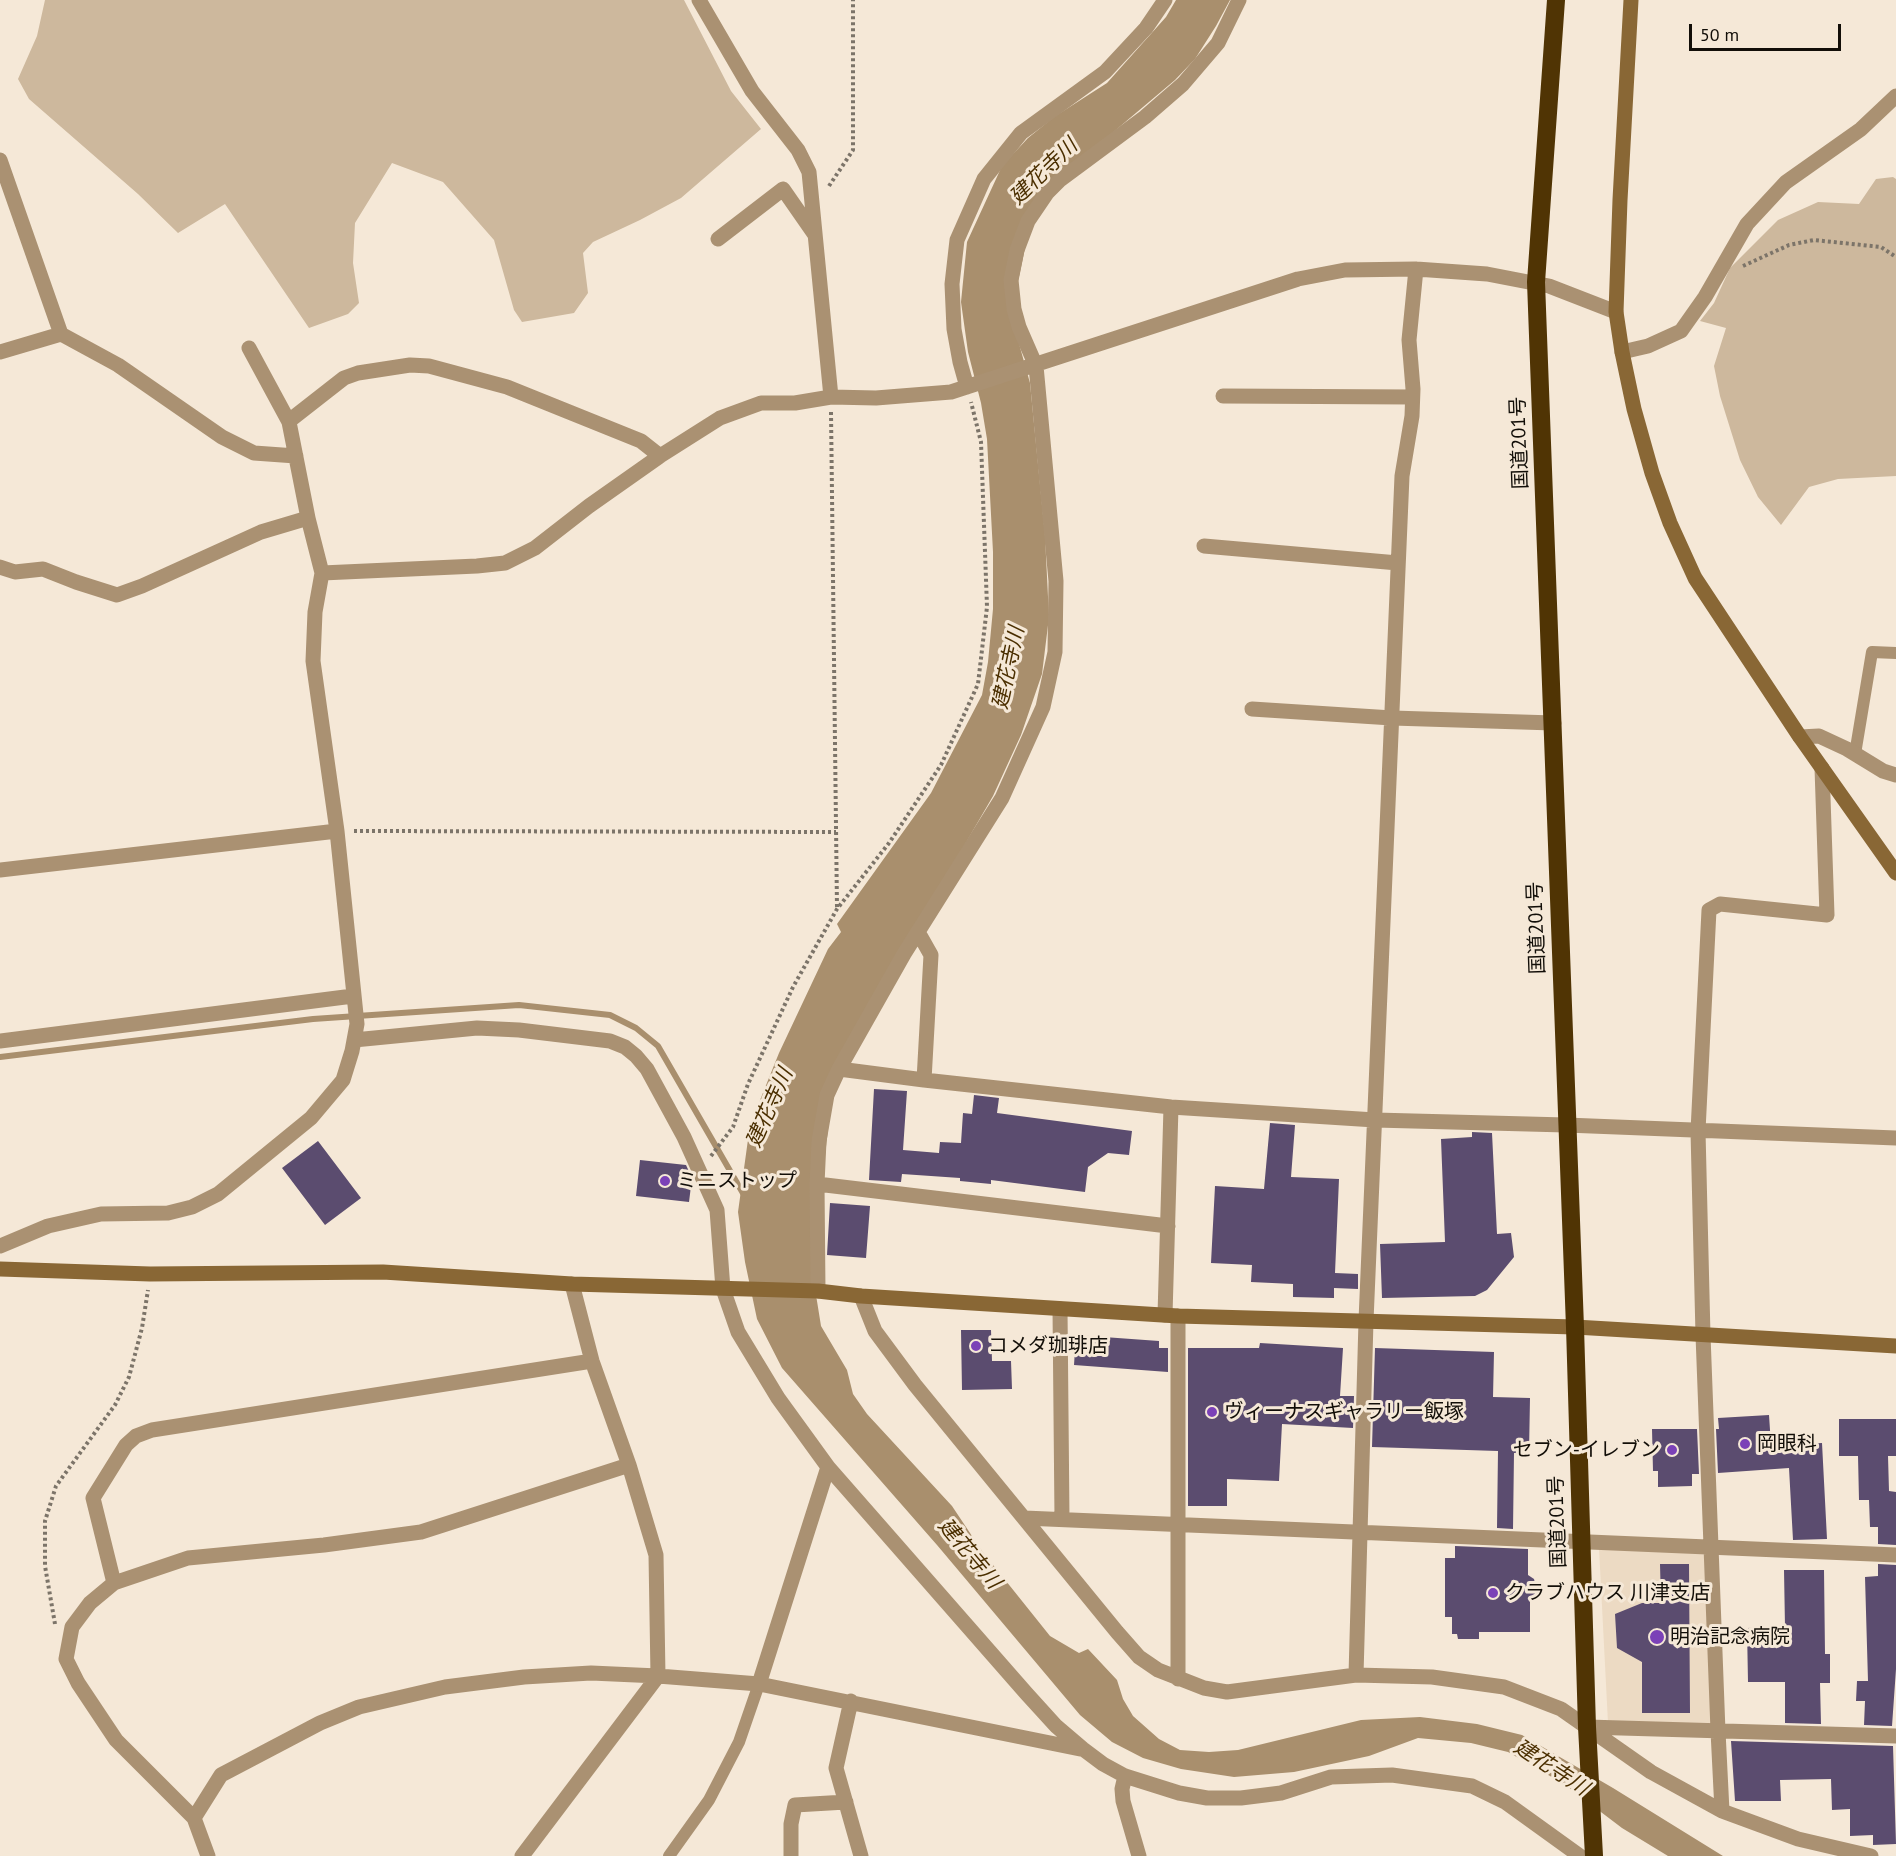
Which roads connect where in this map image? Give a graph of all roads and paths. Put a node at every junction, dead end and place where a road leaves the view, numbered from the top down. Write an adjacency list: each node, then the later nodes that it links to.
1 (699, 0): 9 (street)
2 (853, 0): 9 (path)
3 (1165, 0): 22 (street)
4 (1239, 0): 21 (street)
5 (1556, 0): 15 (highway, 国道201号)
6 (1631, 0): 16 (street)
7 (1896, 96): 20 (street)
8 (0, 160): 17 (street)
9 (813, 209): 10 (street)
10 (815, 235): 11 (street); 24 (street)
11 (718, 239)
12 (1896, 257): 14 (path)
13 (1416, 269): 15 (street); 21 (street); 25 (street)
14 (1736, 272)
15 (1536, 282): 16 (street); 37 (highway, 国道201号)
16 (1616, 312): 20 (street)
17 (61, 334): 19 (street); 27 (street)
18 (249, 348): 26 (street)
19 (0, 352)
20 (1622, 352): 38 (street)
21 (1032, 367): 22 (street); 47 (street)
22 (970, 386): 24 (street); 46 (path)
23 (1223, 396): 25 (street)
24 (831, 397): 28 (street); 43 (path)
25 (1412, 397): 31 (street)
26 (289, 421): 27 (street); 28 (street)
27 (296, 456): 29 (street)
28 (660, 456): 33 (street)
29 (308, 518): 32 (street); 33 (street)
30 (1204, 546): 31 (street)
31 (1398, 563): 36 (street)
32 (0, 567)
33 (322, 573): 42 (street)
34 (1896, 652): 39 (lane)
35 (1252, 709): 36 (street)
36 (1392, 718): 37 (street); 54 (street)
37 (1554, 723): 55 (highway, 国道201号)
38 (1800, 737): 39 (street); 40 (street)
39 (1855, 754): 41 (street)
40 (1822, 768): 45 (street); 56 (street)
41 (1896, 775)
42 (337, 831): 43 (path); 44 (street); 48 (street)
43 (836, 832): 46 (path)
44 (0, 870)
45 (1896, 873)
46 (837, 909): 58 (path)
47 (918, 932): 51 (street); 52 (street)
48 (353, 996): 49 (street); 50 (street)
49 (0, 1041)
50 (354, 1041): 58 (street); 61 (street)
51 (839, 1069): 52 (street); 59 (street)
52 (924, 1080): 53 (street)
53 (1171, 1107): 54 (street); 60 (street)
54 (1375, 1120): 55 (street); 70 (street)
55 (1566, 1125): 56 (street); 71 (highway, 国道201号)
56 (1698, 1131): 57 (street); 72 (street)
57 (1896, 1138)
58 (700, 1170): 65 (street)
59 (817, 1184): 60 (street); 66 (street)
60 (1168, 1226): 69 (street)
61 (0, 1246)
62 (0, 1269): 63 (street)
63 (150, 1274): 64 (street); 85 (path)
64 (572, 1284): 65 (street); 74 (street)
65 (729, 1289): 66 (street); 76 (street)
66 (818, 1291): 67 (street)
67 (861, 1296): 68 (street); 77 (street)
68 (1060, 1309): 69 (street); 78 (street)
69 (1172, 1316): 70 (street); 79 (street)
70 (1366, 1321): 71 (street); 80 (street)
71 (1575, 1327): 72 (street); 81 (highway, 国道201号)
72 (1703, 1335): 73 (street); 82 (street)
73 (1896, 1346)
74 (592, 1361): 75 (street); 84 (street)
75 (629, 1465): 84 (street); 87 (street)
76 (828, 1467): 89 (street); 94 (street)
77 (1024, 1518): 78 (street); 88 (street)
78 (1062, 1519): 79 (street)
79 (1178, 1524): 80 (street); 88 (street)
80 (1360, 1532): 81 (street); 86 (street)
81 (1581, 1542): 82 (street); 91 (highway, 国道201号)
82 (1711, 1547): 83 (street); 92 (street)
83 (1896, 1555)
84 (114, 1583): 85 (street)
85 (66, 1659): 98 (street)
86 (1356, 1675): 88 (street); 91 (street)
87 (657, 1676): 89 (street); 98 (street); 101 (street)
88 (1178, 1678)
89 (759, 1684): 90 (street); 102 (lane)
90 (851, 1701): 94 (street); 96 (street)
91 (1587, 1728): 92 (street); 97 (street); 99 (highway, 国道201号)
92 (1718, 1731): 93 (street); 97 (street)
93 (1896, 1736)
94 (1083, 1749): 95 (street)
95 (1125, 1776): 99 (street); 105 (street)
96 (846, 1802): 103 (street); 104 (street)
97 (1722, 1811): 106 (street)
98 (194, 1818): 100 (street)
99 (1589, 1854)
100 (208, 1856)
101 (522, 1856)
102 (669, 1856)
103 (791, 1856)
104 (861, 1856)
105 (1139, 1856)
106 (1871, 1856)

